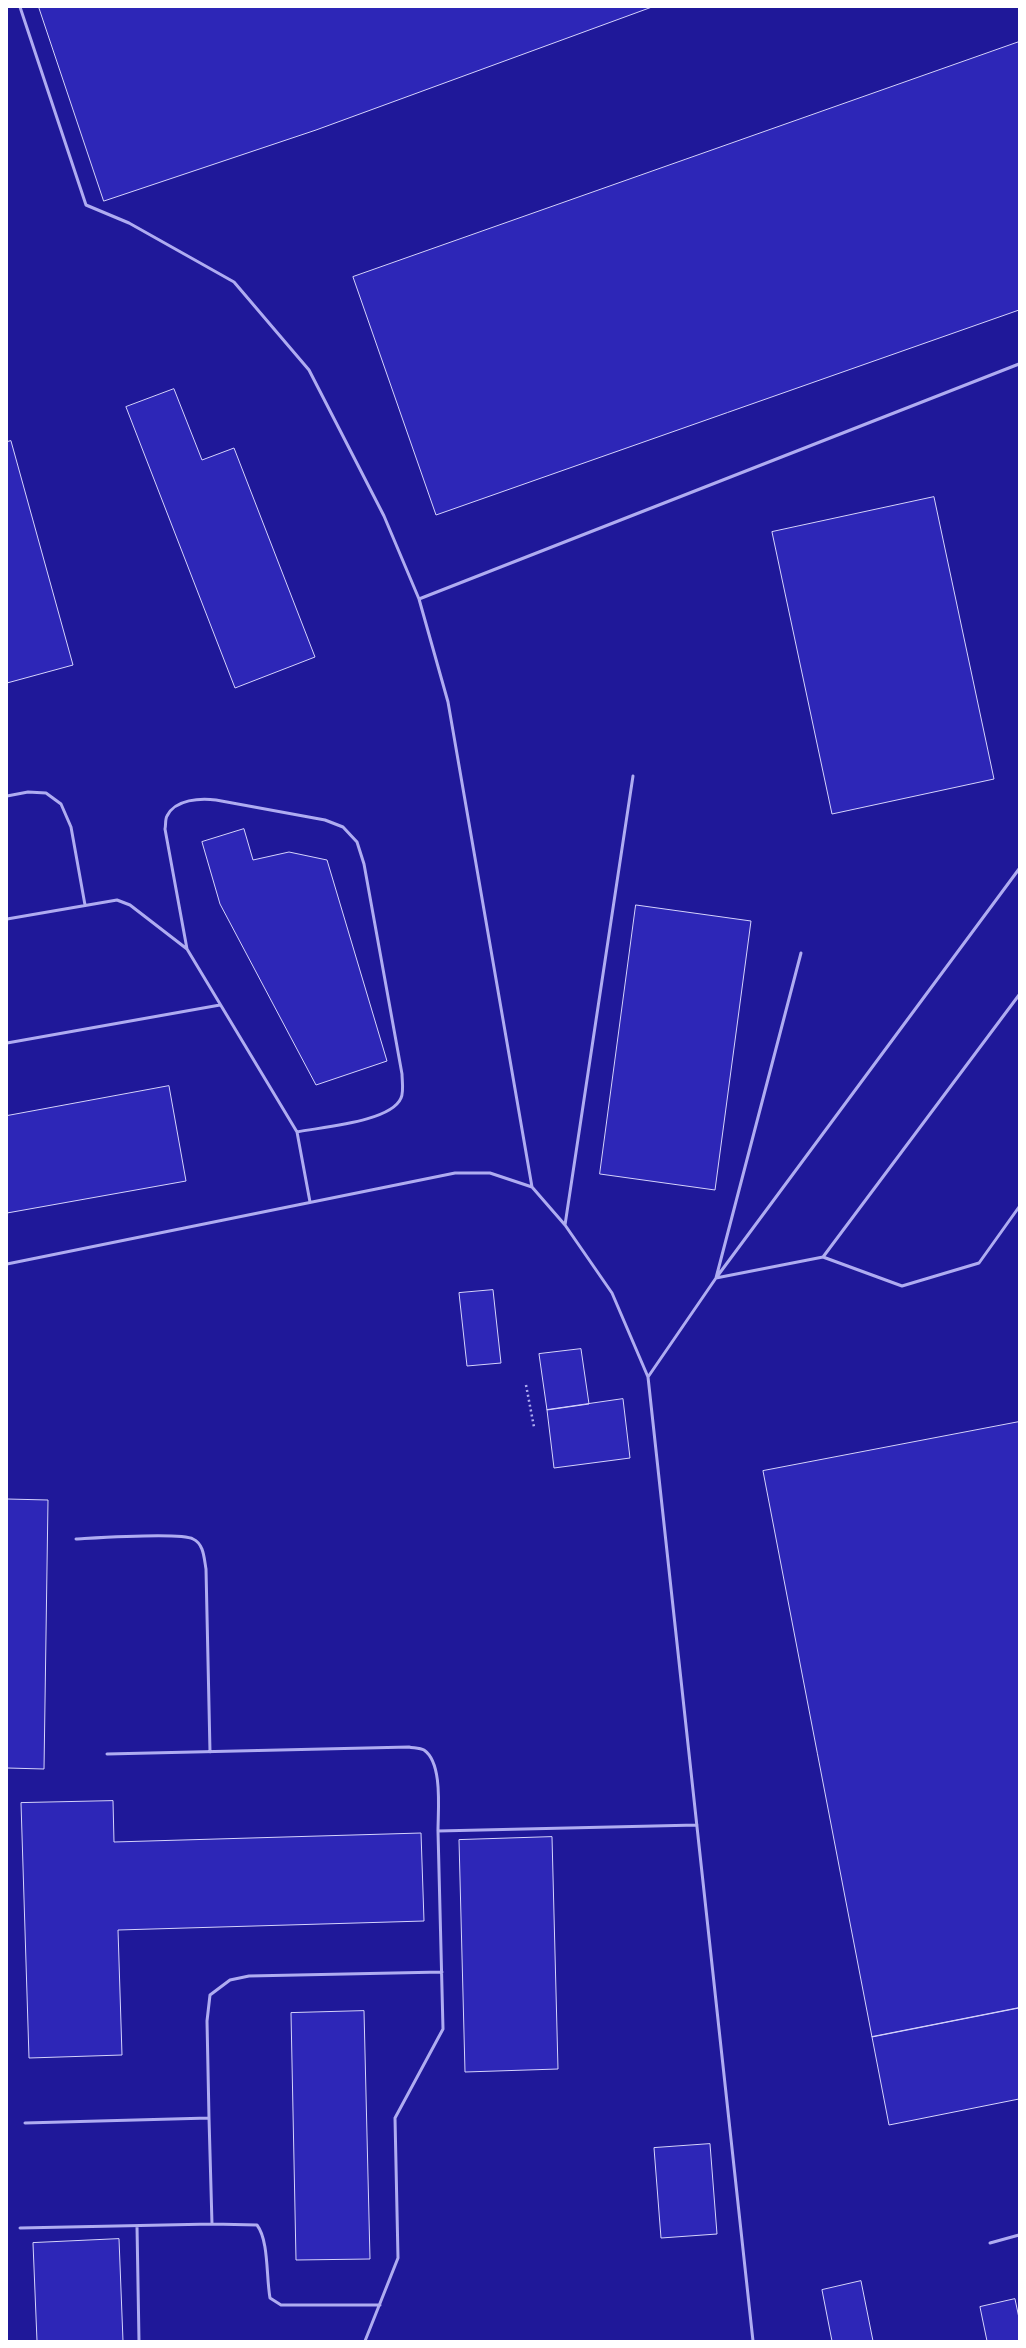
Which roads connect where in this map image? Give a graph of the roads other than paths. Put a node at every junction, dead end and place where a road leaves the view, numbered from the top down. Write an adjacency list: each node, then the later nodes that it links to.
1 (20, 7): 3 (lane)
2 (1019, 364): 3 (lane)
3 (419, 599): 15 (lane)
4 (633, 776): 18 (lane)
5 (7, 796): 7 (lane)
6 (1019, 869): 21 (lane)
7 (85, 905): 8 (lane); 9 (lane)
8 (7, 919)
9 (187, 949): 12 (lane); 14 (lane)
10 (801, 953): 21 (lane)
11 (1019, 995): 19 (lane)
12 (220, 1005): 13 (lane); 14 (lane)
13 (7, 1043)
14 (297, 1132): 16 (lane)
15 (532, 1187): 16 (lane); 18 (lane)
16 (310, 1202): 20 (lane)
17 (1019, 1208): 19 (lane)
18 (565, 1225): 22 (lane)
19 (823, 1257): 21 (lane)
20 (7, 1264)
21 (716, 1278): 22 (lane)
22 (648, 1377): 26 (lane)
23 (76, 1539): 24 (lane)
24 (210, 1752): 25 (lane); 27 (lane)
25 (107, 1754)
26 (697, 1825): 27 (lane); 39 (lane)
27 (438, 1831): 28 (lane)
28 (442, 1972): 29 (lane); 36 (lane)
29 (210, 2118): 30 (lane); 31 (lane)
30 (25, 2123)
31 (212, 2224): 32 (lane); 36 (lane)
32 (136, 2226): 33 (lane); 37 (lane)
33 (20, 2228)
34 (1019, 2235): 35 (lane)
35 (990, 2243)
36 (380, 2305): 38 (lane)
37 (139, 2341)
38 (365, 2341)
39 (753, 2341)

